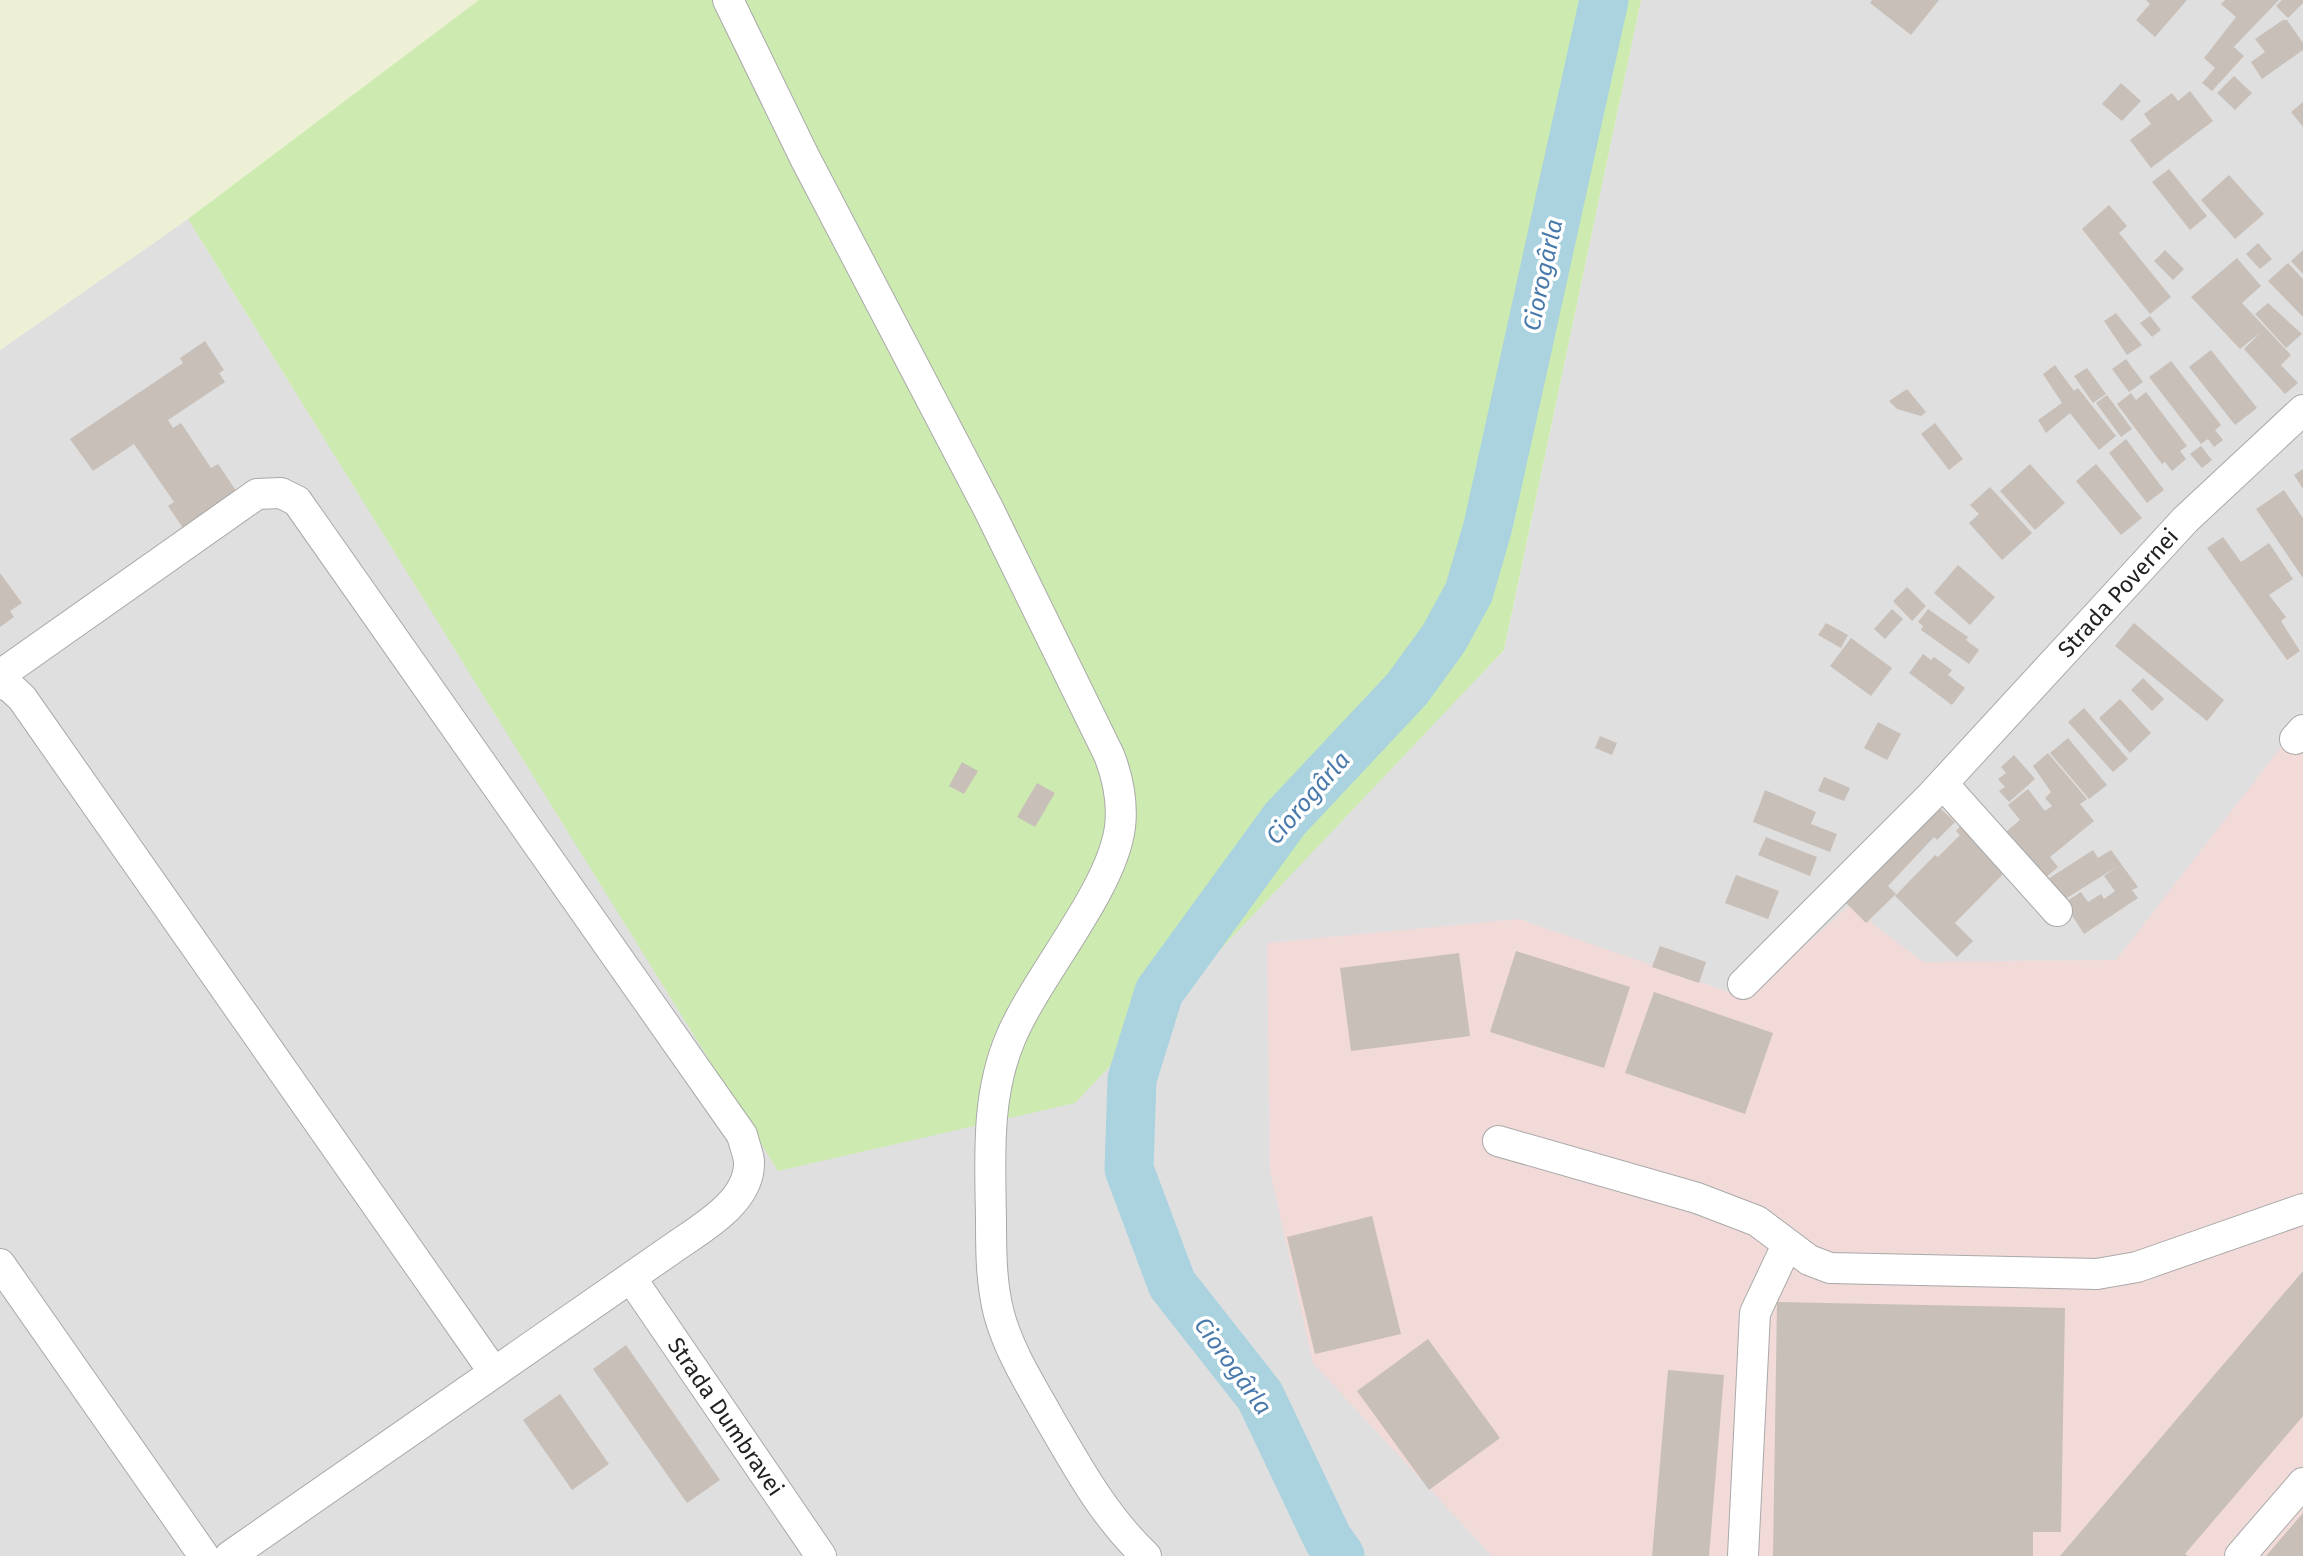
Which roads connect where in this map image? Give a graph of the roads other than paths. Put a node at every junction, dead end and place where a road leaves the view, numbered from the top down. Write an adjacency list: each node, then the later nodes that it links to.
1 (728, 0): 18 (street)
2 (2303, 410): 5 (street, Strada Povernei)
3 (0, 675): 12 (street)
4 (0, 684): 13 (street)
5 (1943, 783): 6 (street); 7 (street, Strada Povernei)
6 (2057, 911)
7 (1743, 984)
8 (1498, 1141): 10 (street)
9 (2303, 1209): 10 (street)
10 (1787, 1245): 19 (street)
11 (0, 1264): 15 (street)
12 (631, 1278): 13 (street); 17 (street, Strada Dumbravei)
13 (493, 1371): 16 (street)
14 (2303, 1483): 20 (street)
15 (204, 1556)
16 (230, 1556)
17 (821, 1556)
18 (1146, 1556)
19 (1743, 1556)
20 (2240, 1556)

